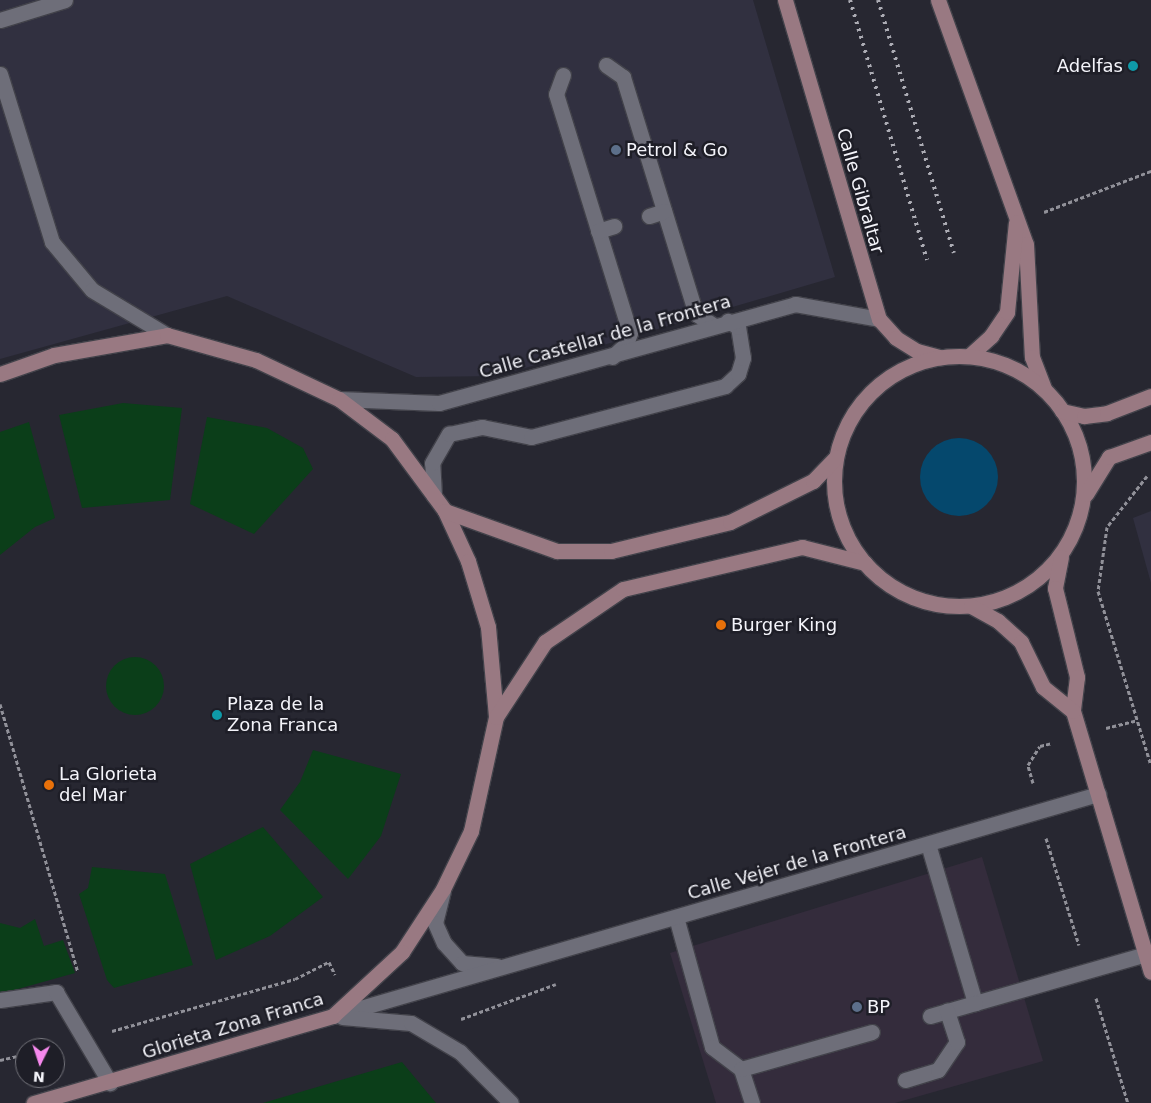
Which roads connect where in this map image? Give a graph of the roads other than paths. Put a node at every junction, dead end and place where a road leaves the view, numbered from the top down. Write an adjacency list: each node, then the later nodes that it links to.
1 (65, 0): 4 (street)
2 (785, 0): 11 (street, Calle Gibraltar)
3 (938, 0): 8 (street)
4 (0, 20)
5 (606, 65): 13 (street)
6 (0, 74): 14 (street)
7 (564, 75): 10 (street)
8 (1016, 222): 15 (street); 19 (street)
9 (614, 226): 10 (street)
10 (598, 230): 16 (street)
11 (879, 319): 12 (street, Calle Castellar de la Frontera); 17 (street, Calle Gibraltar)
12 (728, 321): 13 (street, Calle Castellar de la Frontera); 25 (street)
13 (714, 325): 16 (street, Calle Castellar de la Frontera)
14 (167, 335): 18 (street, Glorieta Zona Franca); 21 (street, Glorieta Zona Franca)
15 (969, 356): 17 (street); 19 (street)
16 (612, 357): 21 (street, Calle Castellar de la Frontera)
17 (942, 357): 24 (street)
18 (0, 374)
19 (1044, 390): 22 (street)
20 (1151, 396): 22 (street)
21 (339, 399): 25 (street, Glorieta Zona Franca)
22 (1062, 411): 26 (street)
23 (1151, 442): 26 (street)
24 (836, 457): 27 (street); 29 (street)
25 (434, 496): 27 (street, Glorieta Zona Franca)
26 (1083, 500): 28 (street)
27 (445, 511): 32 (street, Glorieta Zona Franca)
28 (1063, 551): 30 (street); 31 (street)
29 (865, 563): 30 (street); 32 (street)
30 (971, 606): 31 (street)
31 (1073, 711): 33 (street)
32 (496, 717): 35 (street, Glorieta Zona Franca)
33 (1098, 794): 34 (street, Calle Vejer de la Frontera); 37 (street)
34 (928, 844): 36 (street, Calle Vejer de la Frontera); 41 (street)
35 (443, 888): 38 (street, Calle Vejer de la Frontera); 43 (street, Glorieta Zona Franca)
36 (676, 918): 38 (street, Calle Vejer de la Frontera); 46 (street)
37 (1146, 954): 39 (street); 41 (street)
38 (506, 967): 43 (street, Calle Vejer de la Frontera)
39 (1151, 972)
40 (0, 1000): 48 (street)
41 (975, 1003): 42 (street)
42 (947, 1011): 44 (street); 47 (street)
43 (333, 1016): 48 (street, Glorieta Zona Franca); 50 (street)
44 (930, 1016)
45 (872, 1032): 46 (street)
46 (741, 1069): 51 (street)
47 (905, 1080)
48 (110, 1083): 49 (street, Glorieta Zona Franca)
49 (33, 1103)
50 (511, 1103)
51 (752, 1103)

